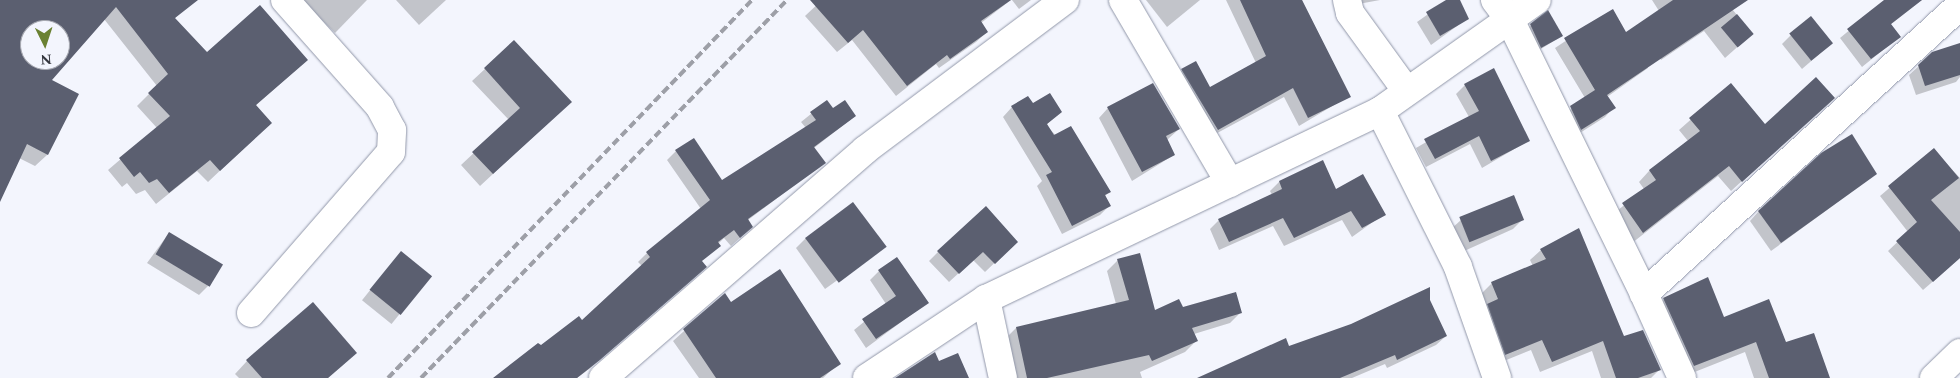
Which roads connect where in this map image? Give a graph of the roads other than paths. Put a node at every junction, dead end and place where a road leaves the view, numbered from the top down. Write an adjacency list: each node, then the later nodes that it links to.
1 (285, 0): 13 (street)
2 (1065, 0): 15 (street)
3 (1123, 0): 10 (street)
4 (1347, 0): 8 (street)
5 (1537, 0): 7 (street)
6 (1960, 5): 11 (street)
7 (1503, 10): 8 (street); 11 (street)
8 (1406, 90): 9 (street)
9 (1380, 111): 10 (street); 18 (street)
10 (1230, 183): 12 (street)
11 (1644, 294): 19 (street)
12 (986, 299): 16 (street); 17 (street)
13 (251, 313)
14 (1960, 353): 20 (street)
15 (603, 378)
16 (867, 378)
17 (1003, 378)
18 (1497, 378)
19 (1682, 378)
20 (1934, 378)

